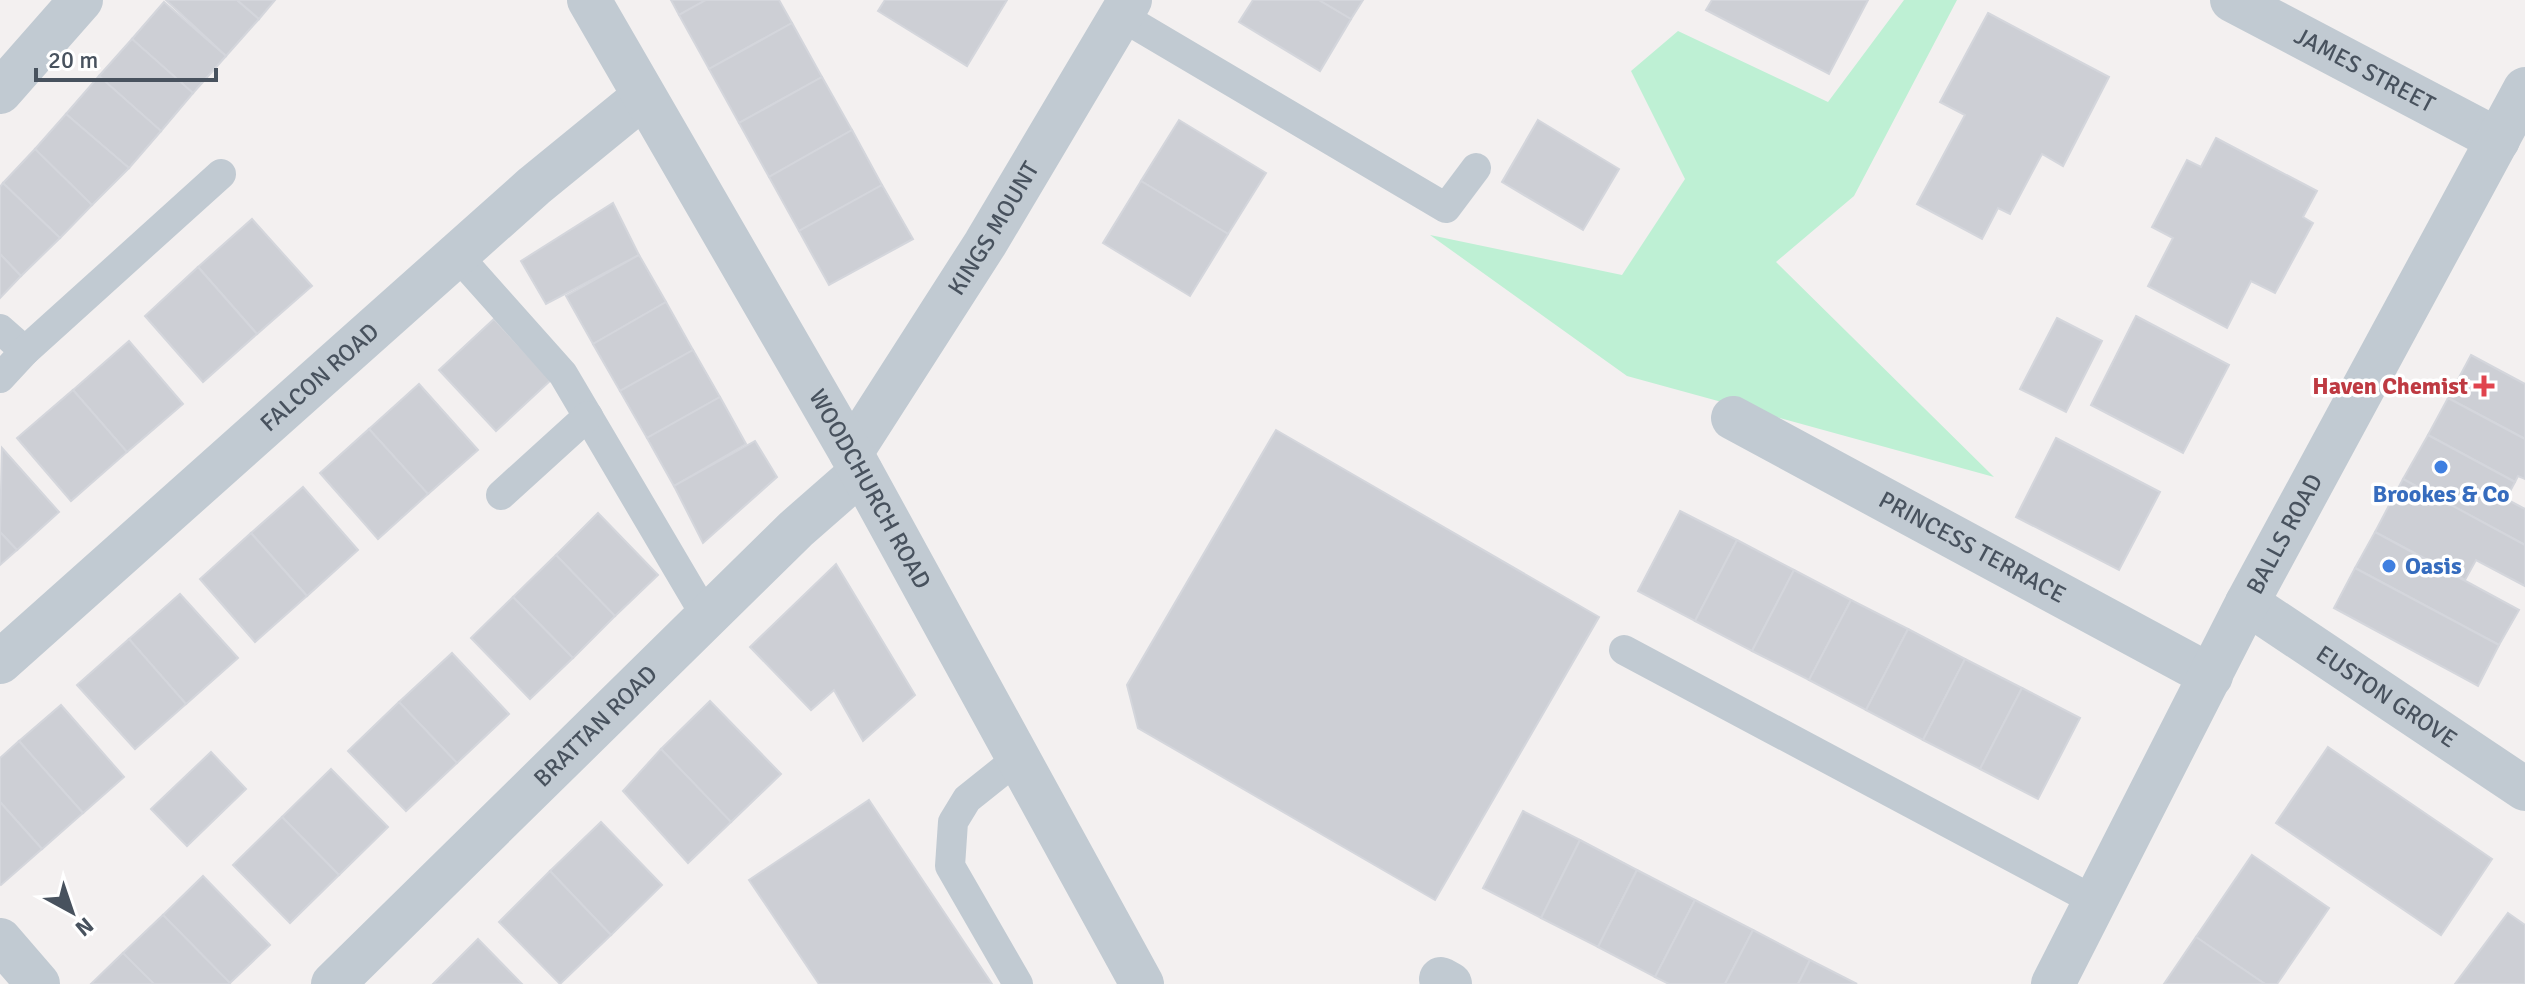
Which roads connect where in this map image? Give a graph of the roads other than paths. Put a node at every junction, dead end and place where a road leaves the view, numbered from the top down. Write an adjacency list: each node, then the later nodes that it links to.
1 (81, 0): 6 (street)
2 (589, 0): 7 (street, WOODCHURCH ROAD)
3 (2232, 0): 8 (street, JAMES STREET)
4 (1126, 8): 9 (lane); 17 (street, KINGS MOUNT)
5 (2525, 89): 8 (street, BALLS ROAD)
6 (0, 92)
7 (643, 97): 11 (street, FALCON ROAD); 17 (street, WOODCHURCH ROAD)
8 (2498, 140): 19 (street, BALLS ROAD)
9 (1476, 168)
10 (221, 174): 13 (lane)
11 (457, 255): 15 (lane); 22 (street, FALCON ROAD)
12 (0, 329): 13 (lane)
13 (25, 351): 14 (lane)
14 (0, 378)
15 (588, 416): 18 (lane); 20 (lane)
16 (1733, 418): 23 (street, PRINCESS TERRACE)
17 (856, 463): 20 (street, BRATTAN ROAD); 24 (street, WOODCHURCH ROAD)
18 (501, 495)
19 (2247, 603): 23 (street, BALLS ROAD); 25 (street, EUSTON GROVE)
20 (707, 618): 29 (street, BRATTAN ROAD)
21 (1624, 650): 26 (lane)
22 (0, 662)
23 (2211, 676): 26 (street, BALLS ROAD)
24 (1017, 759): 30 (lane); 31 (street, WOODCHURCH ROAD)
25 (2525, 789)
26 (2093, 900): 32 (street, BALLS ROAD)
27 (0, 940): 28 (street)
28 (38, 984)
29 (333, 984)
30 (1018, 984)
31 (1142, 984)
32 (2053, 984)

